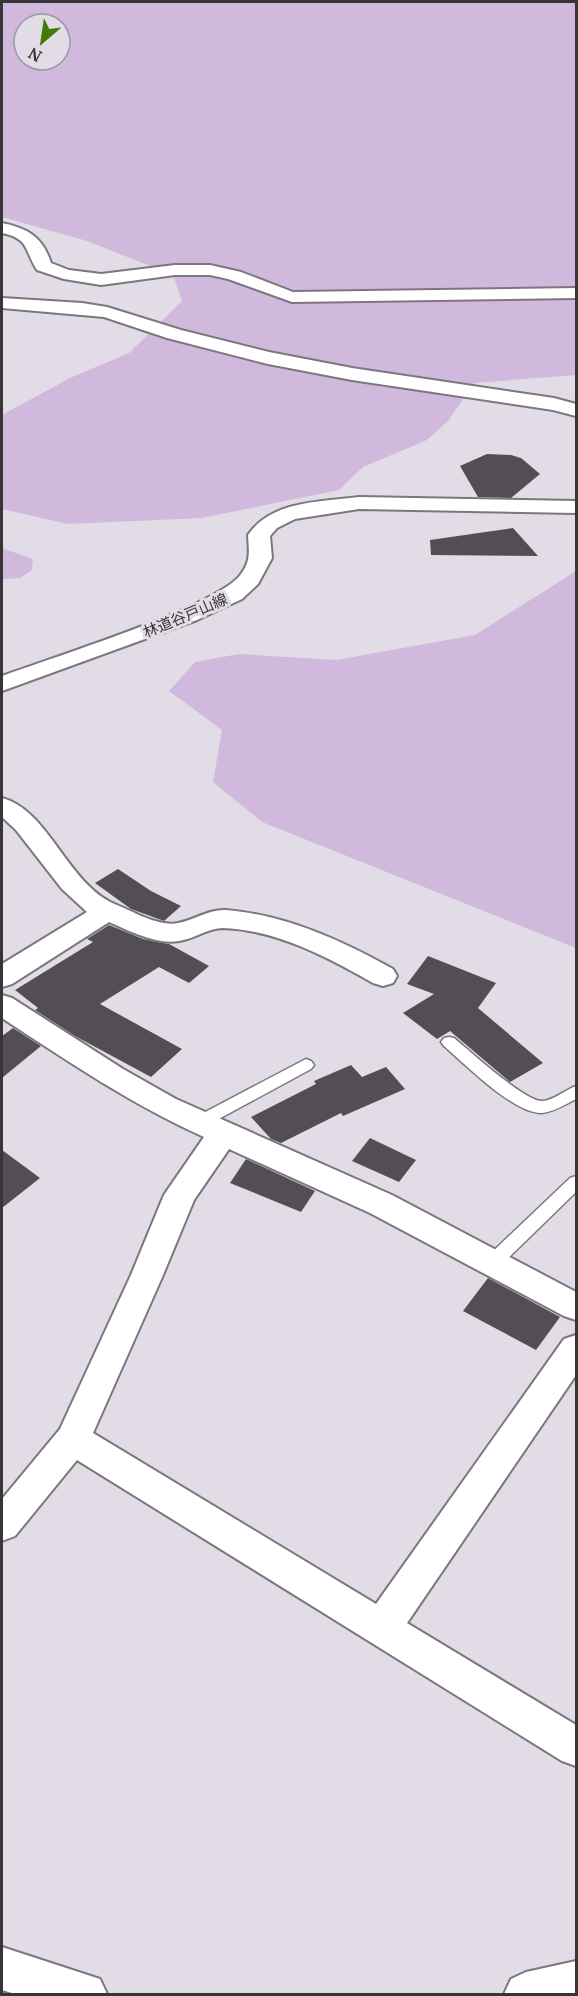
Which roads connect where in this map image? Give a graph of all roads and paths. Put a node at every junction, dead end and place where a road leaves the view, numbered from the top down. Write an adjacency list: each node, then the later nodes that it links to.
1 (2, 228): 2 (street)
2 (576, 293)
3 (2, 303): 4 (street)
4 (576, 410)
5 (576, 507): 6 (street, 林道谷戸山線)
6 (2, 684)
7 (2, 806): 8 (street)
8 (105, 911): 9 (street); 10 (street)
9 (383, 976)
10 (2, 977)
11 (2, 1005): 15 (street)
12 (448, 1042): 14 (lane)
13 (306, 1065): 15 (lane)
14 (576, 1092)
15 (211, 1129): 17 (street); 20 (street)
16 (576, 1182): 17 (lane)
17 (493, 1262): 18 (street)
18 (576, 1307)
19 (576, 1349): 22 (street)
20 (73, 1439): 21 (street); 22 (street)
21 (2, 1525)
22 (381, 1628): 23 (street)
23 (576, 1747)
24 (2, 1969): 26 (street)
25 (576, 1983): 27 (street)
26 (86, 1995)
27 (526, 1995)

